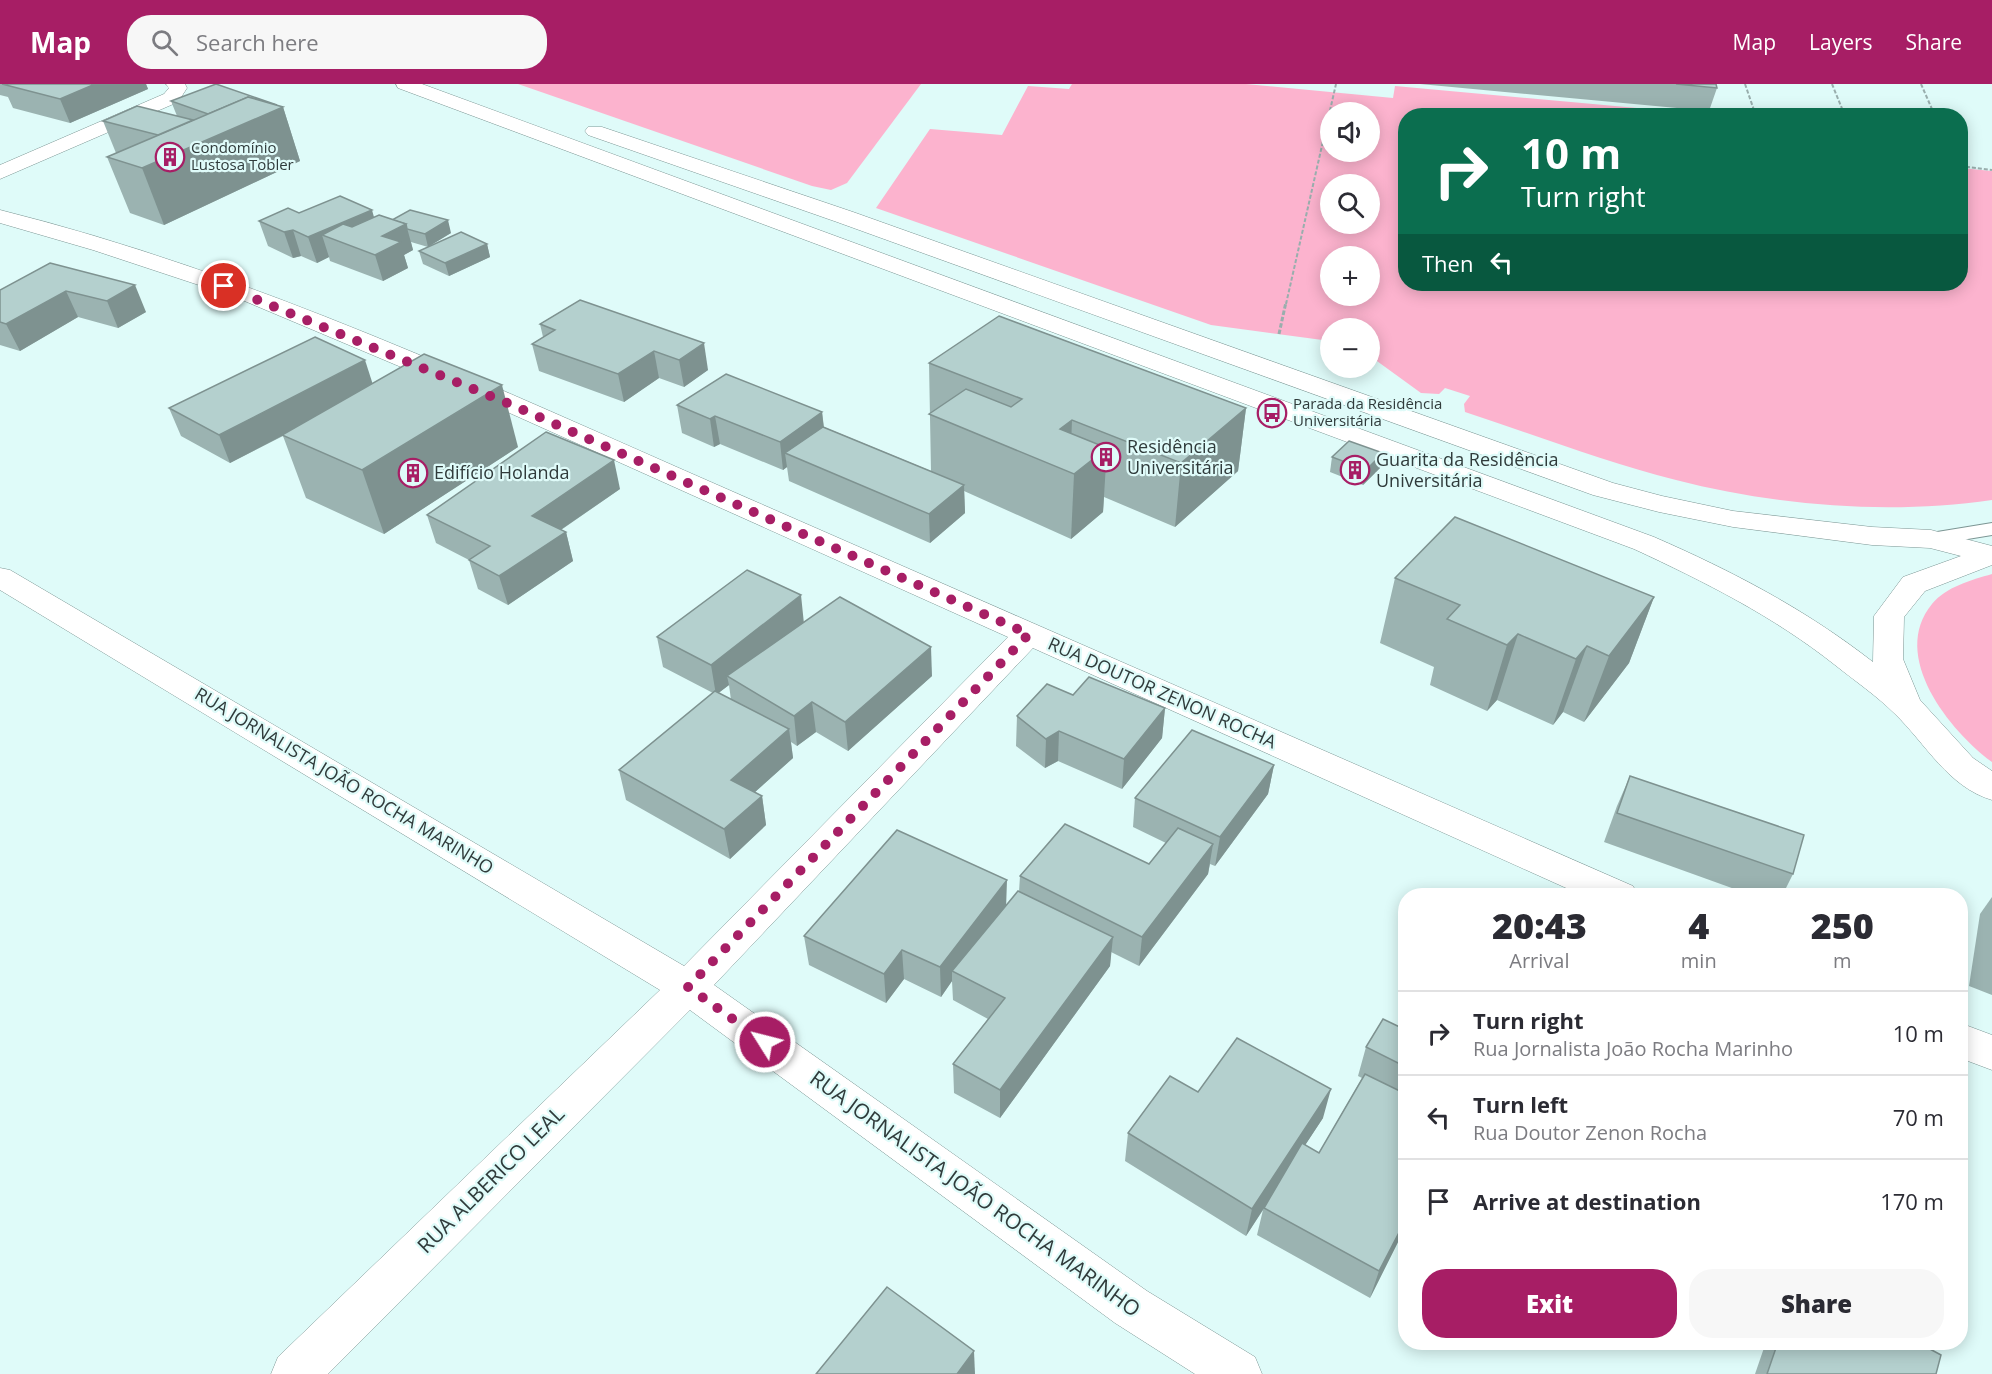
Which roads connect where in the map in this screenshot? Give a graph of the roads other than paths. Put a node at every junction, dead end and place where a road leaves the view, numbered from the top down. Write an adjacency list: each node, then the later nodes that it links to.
1 (175, 84): 4 (main road)
2 (405, 84): 9 (main road)
3 (464, 84): 6 (main road)
4 (0, 173)
5 (0, 216): 8 (main road, RUA DOUTOR ZENON ROCHA)
6 (1991, 548): 9 (main road)
7 (0, 577): 12 (main road, RUA JORNALISTA JOÃO ROCHA MARINHO)
8 (1029, 634): 11 (main road, RUA DOUTOR ZENON ROCHA); 12 (main road)
9 (1906, 705): 10 (main road)
10 (1992, 788)
11 (1602, 888)
12 (688, 987): 15 (main road, RUA ALBERICO LEAL); 16 (main road, RUA JORNALISTA JOÃO ROCHA MARINHO)
13 (1968, 1043): 14 (main road)
14 (1992, 1053)
15 (295, 1374)
16 (1238, 1374)

